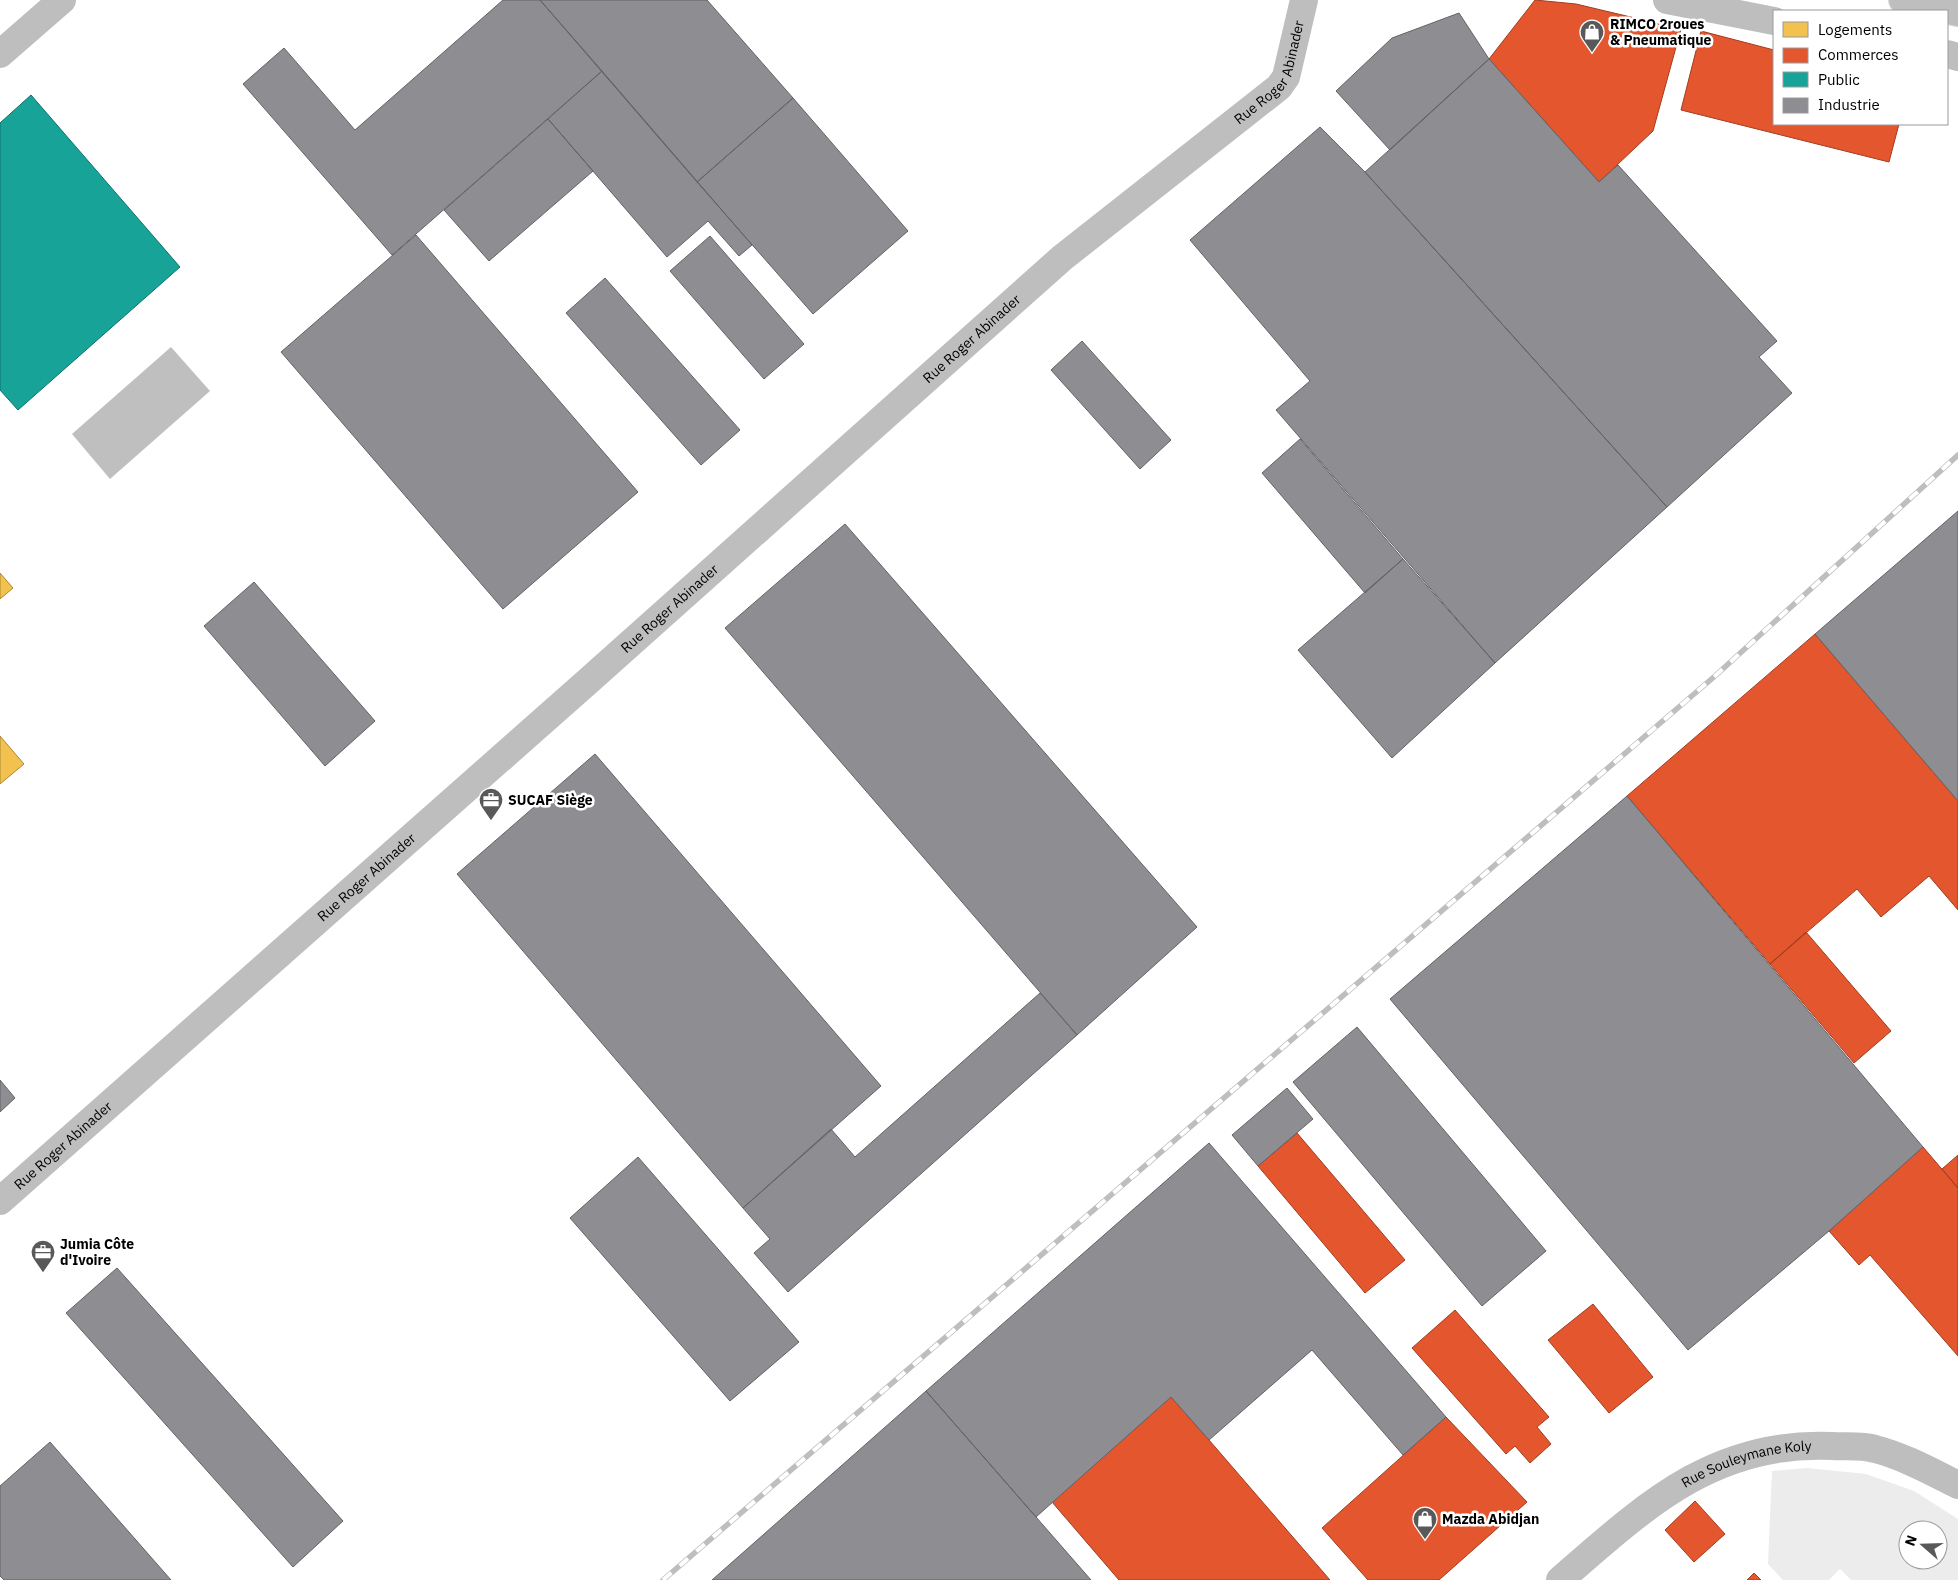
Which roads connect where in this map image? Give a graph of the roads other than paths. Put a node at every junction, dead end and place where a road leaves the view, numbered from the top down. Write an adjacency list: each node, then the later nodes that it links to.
1 (62, 0): 7 (street)
2 (1304, 0): 8 (street, Rue Roger Abinader)
3 (1667, 0): 6 (street)
4 (1903, 0): 5 (street)
5 (1958, 12)
6 (1773, 21)
7 (0, 54)
8 (0, 1200)
9 (1958, 1485): 10 (street, Rue Souleymane Koly)
10 (1560, 1580)

